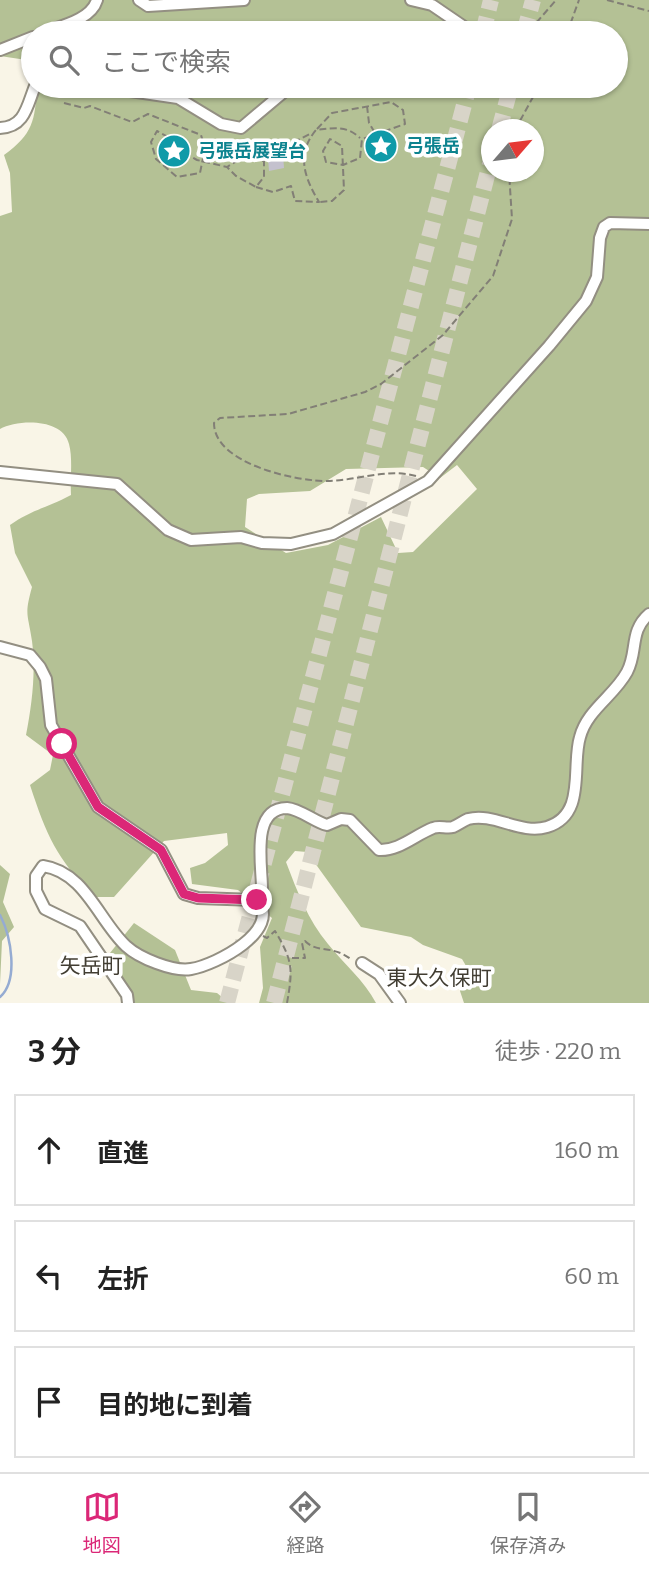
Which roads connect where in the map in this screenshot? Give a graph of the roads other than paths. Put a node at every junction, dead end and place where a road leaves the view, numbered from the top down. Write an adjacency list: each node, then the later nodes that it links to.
1 (97, 0): 5 (street)
2 (139, 0): 3 (street)
3 (244, 0)
4 (411, 0): 6 (street)
5 (73, 21)
6 (455, 21)
7 (21, 42): 8 (street)
8 (0, 50)
9 (30, 98): 12 (street)
10 (178, 98): 11 (street)
11 (277, 98)
12 (0, 128)
13 (649, 224): 14 (street)
14 (0, 472)
15 (649, 614): 17 (street)
16 (0, 647): 17 (street)
17 (257, 900): 19 (street)
18 (362, 963): 20 (street)
19 (128, 1003)
20 (400, 1003)

